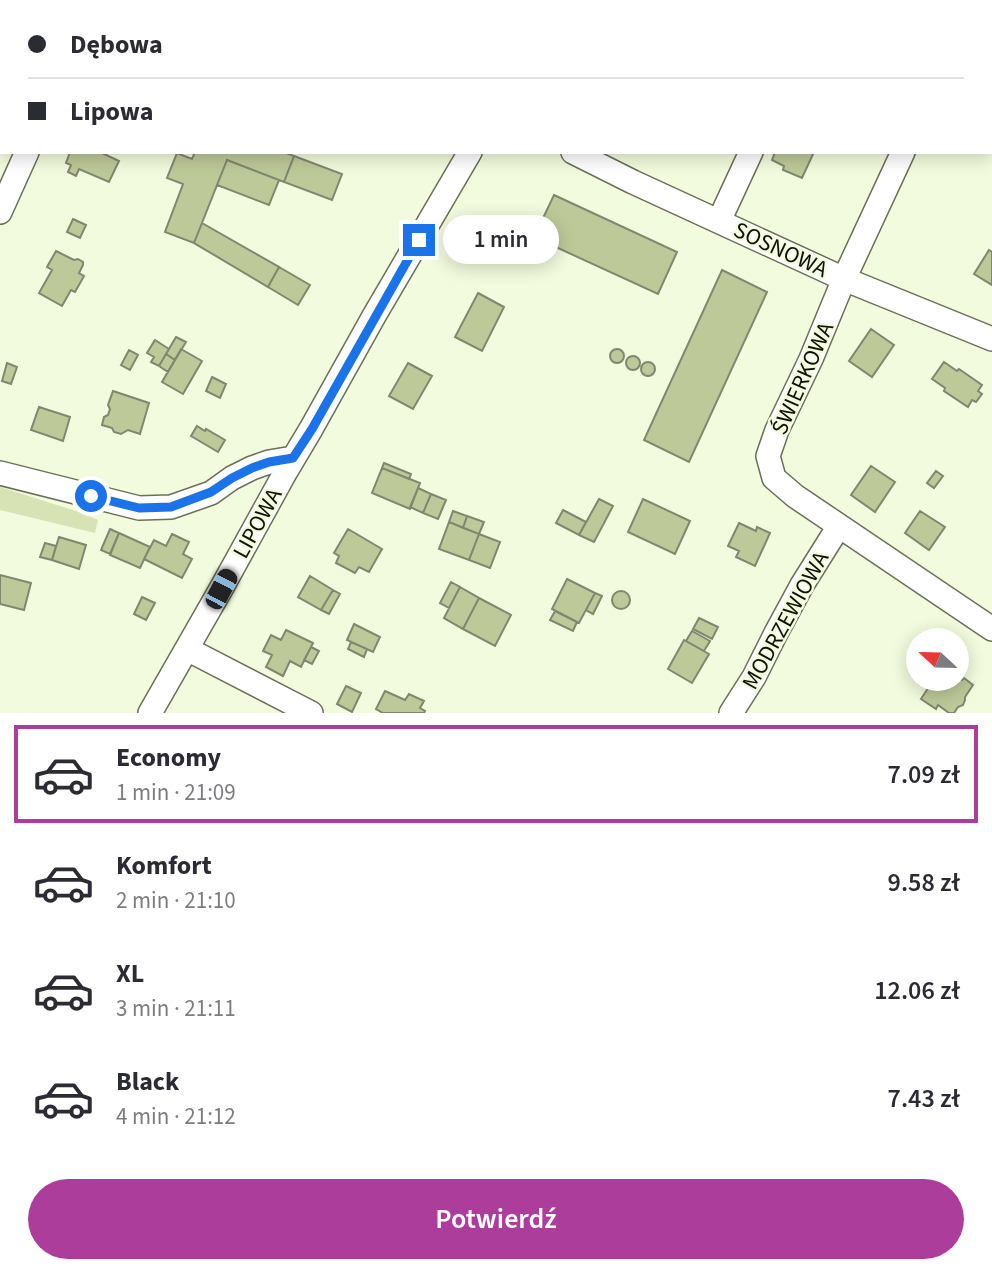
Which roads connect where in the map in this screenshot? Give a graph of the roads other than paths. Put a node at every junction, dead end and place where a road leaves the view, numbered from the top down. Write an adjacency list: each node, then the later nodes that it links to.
1 (26, 154): 6 (street)
2 (469, 154): 10 (street, LIPOWA)
3 (577, 154): 7 (street, SOSNOWA)
4 (750, 154): 7 (street)
5 (902, 154): 8 (street, ŚWIERKOWA)
6 (0, 212)
7 (719, 221): 8 (street, SOSNOWA)
8 (845, 279): 9 (street, SOSNOWA); 12 (street, ŚWIERKOWA)
9 (992, 339)
10 (293, 458): 11 (street); 14 (street, LIPOWA)
11 (0, 473)
12 (839, 526): 13 (street, ŚWIERKOWA); 17 (street, MODRZEWIOWA)
13 (992, 629)
14 (187, 649): 15 (street, LIPOWA); 16 (street)
15 (150, 713)
16 (311, 713)
17 (731, 713)

